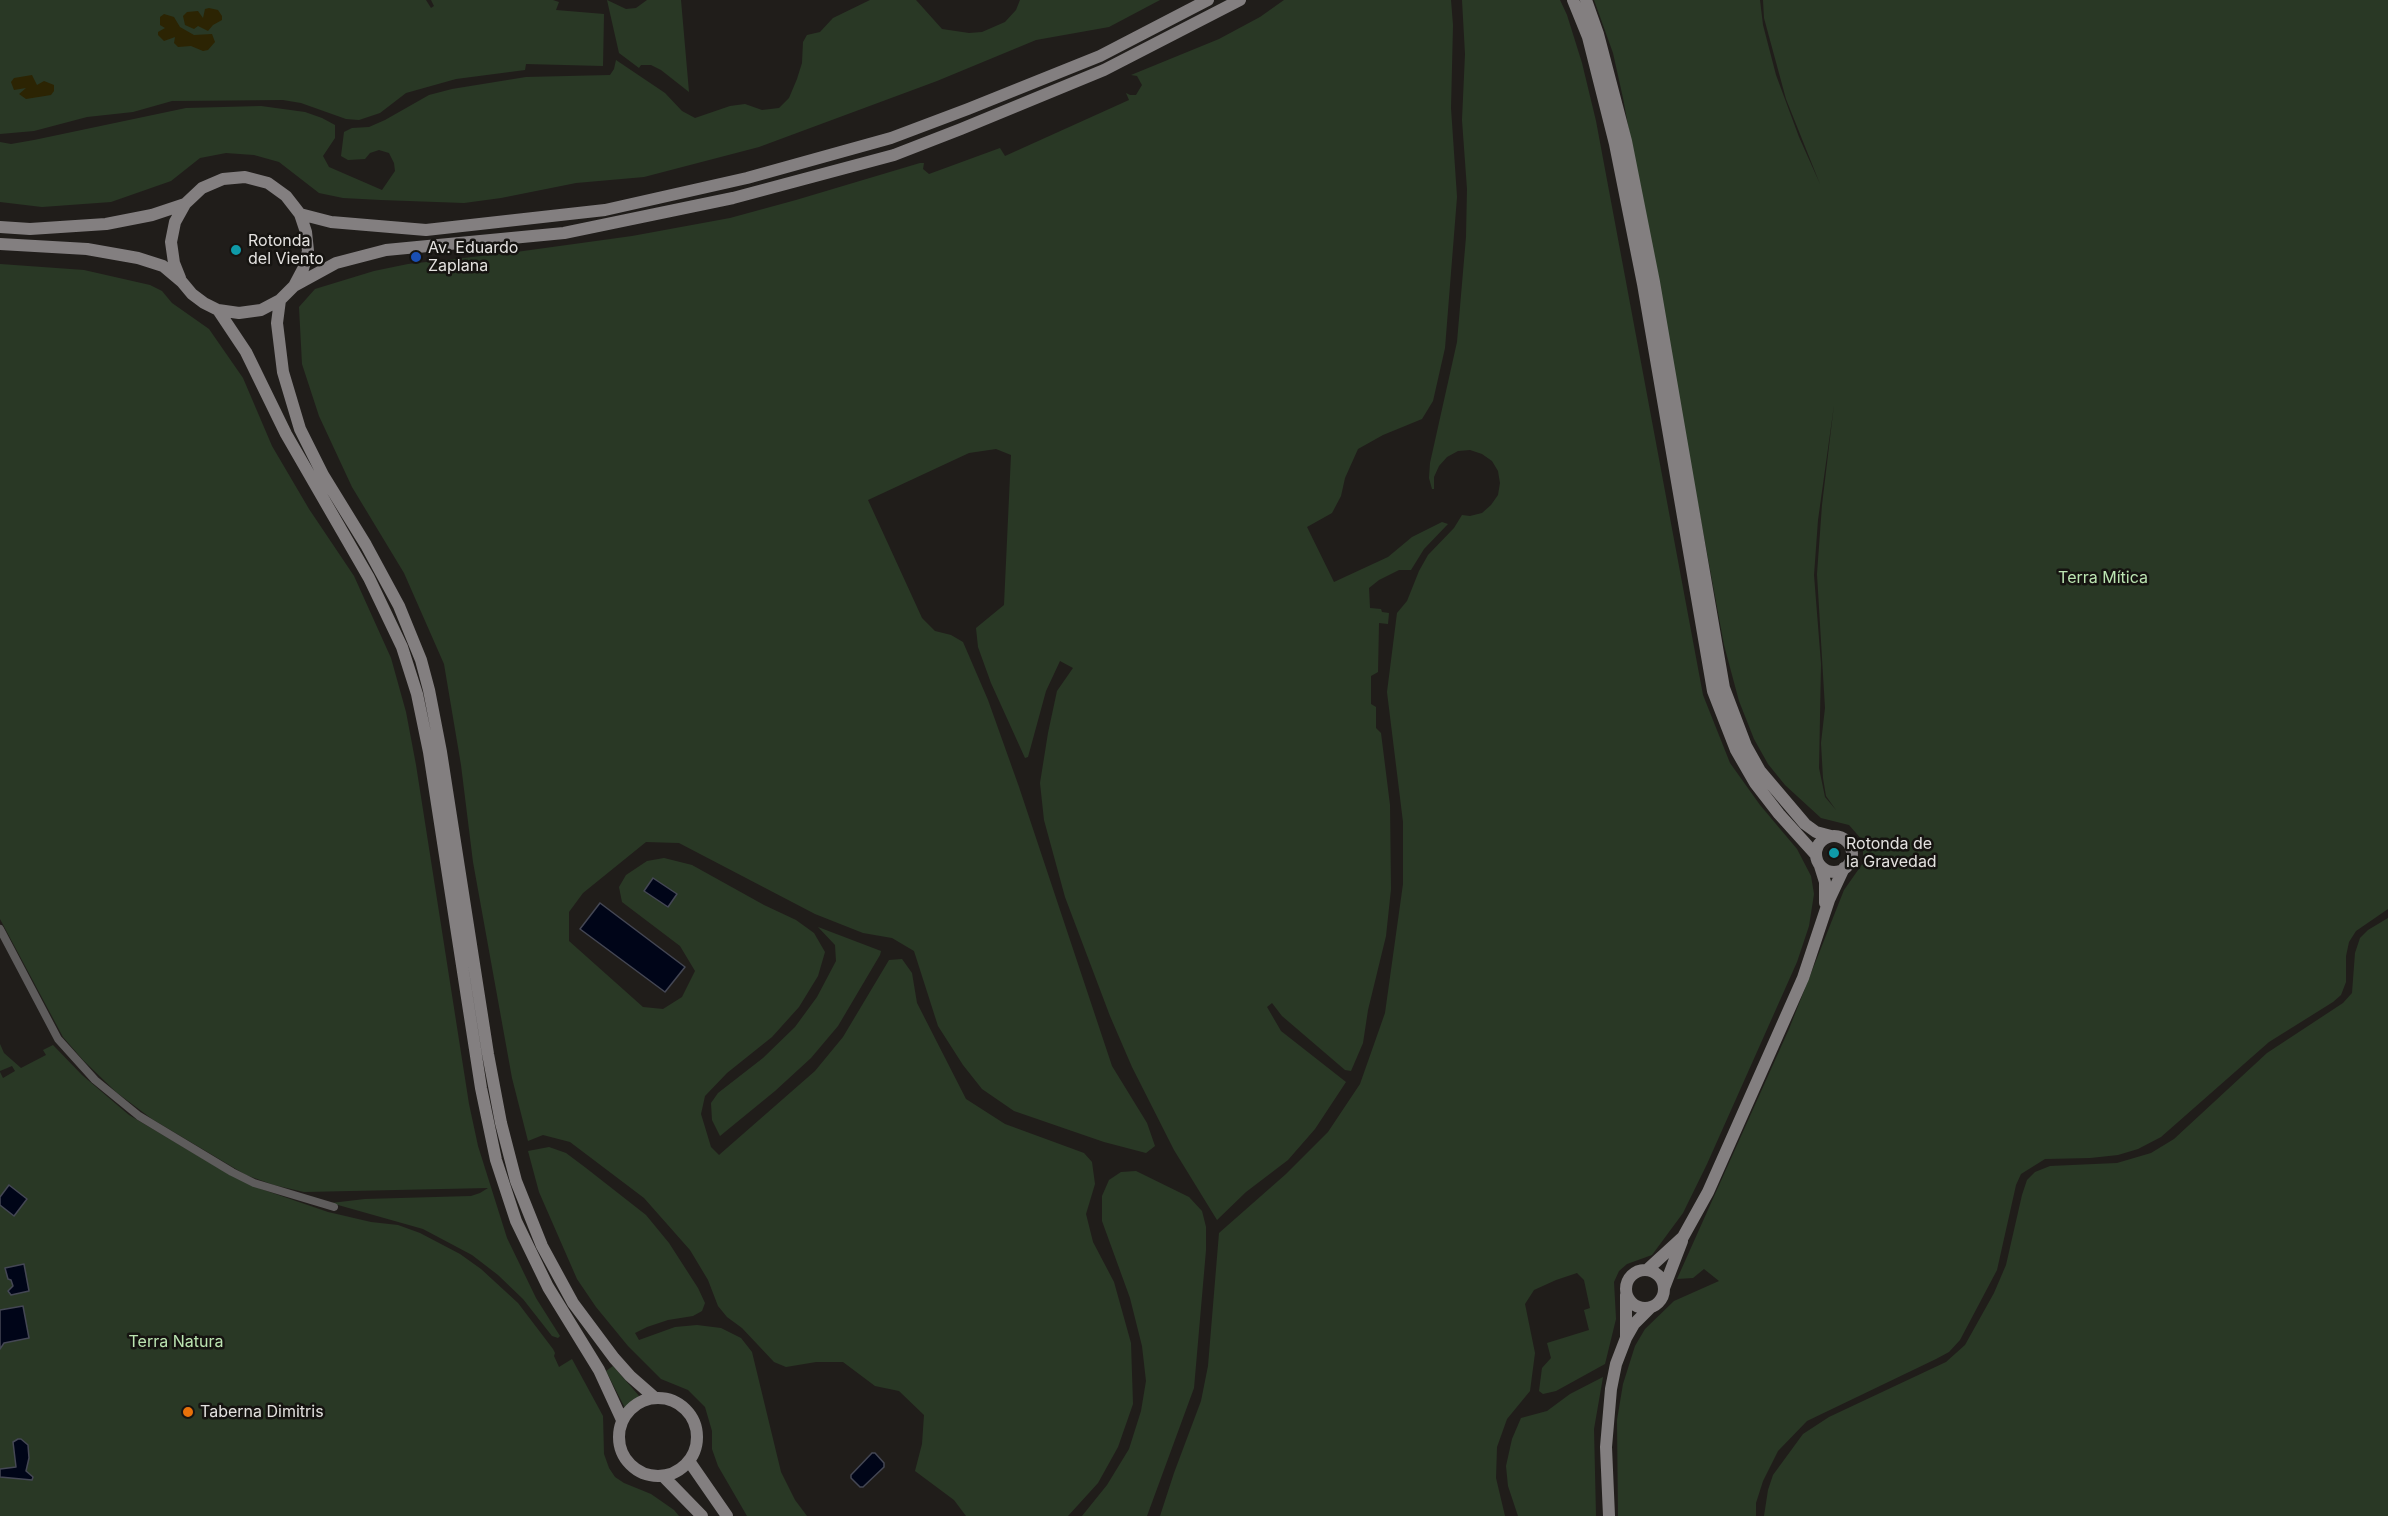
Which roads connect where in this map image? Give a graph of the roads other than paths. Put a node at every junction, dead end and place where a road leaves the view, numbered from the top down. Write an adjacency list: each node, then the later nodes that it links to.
1 (1208, 0): 6 (main road)
2 (1240, 0): 10 (main road)
3 (1574, 0): 14 (main road)
4 (1586, 0): 13 (main road)
5 (185, 204): 6 (main road); 7 (main road); 9 (main road)
6 (300, 214): 10 (main road)
7 (0, 227)
8 (0, 244): 9 (main road)
9 (182, 282): 12 (main road)
10 (294, 286): 11 (main road)
11 (280, 300): 12 (main road); 25 (main road)
12 (218, 310): 26 (main road)
13 (1831, 836): 14 (main road); 15 (main road)
14 (1818, 861): 15 (main road); 16 (main road)
15 (1844, 868): 16 (main road)
16 (1825, 914): 19 (main road)
17 (0, 929): 18 (street)
18 (334, 1208)
19 (1683, 1237): 20 (main road); 21 (main road)
20 (1647, 1270): 21 (main road); 22 (main road)
21 (1664, 1288): 23 (main road)
22 (1626, 1294): 23 (main road); 24 (main road)
23 (1650, 1308): 24 (main road)
24 (1626, 1338): 31 (main road)
25 (654, 1397): 26 (main road); 27 (main road)
26 (622, 1420): 28 (main road)
27 (689, 1461): 28 (main road); 30 (main road)
28 (663, 1476): 29 (main road)
29 (702, 1516)
30 (727, 1516)
31 (1609, 1516)

